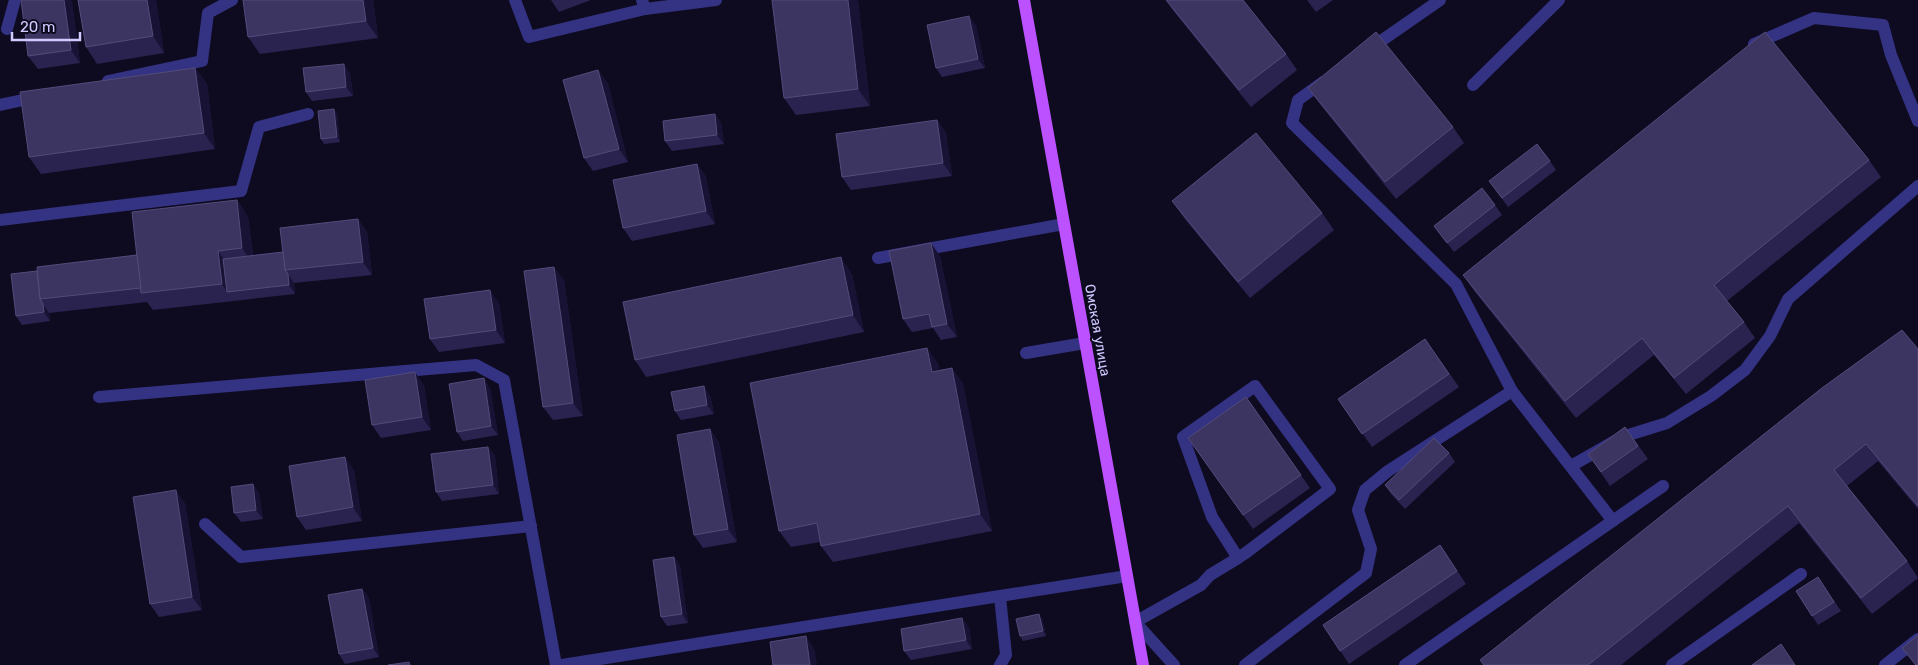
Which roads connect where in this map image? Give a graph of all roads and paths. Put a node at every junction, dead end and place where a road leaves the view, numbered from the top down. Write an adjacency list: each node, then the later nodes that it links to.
1 (15, 0): 9 (lane)
2 (232, 0): 13 (lane)
3 (515, 0): 8 (lane)
4 (716, 0): 8 (lane)
5 (1024, 0): 21 (main road, Омская улица)
6 (1440, 0): 11 (lane)
7 (1559, 0): 14 (lane)
8 (643, 4)
9 (7, 29)
10 (1746, 50): 18 (lane)
11 (1361, 56)
12 (1337, 72): 25 (lane)
13 (96, 84)
14 (1473, 85)
15 (48, 94): 16 (lane)
16 (0, 105)
17 (308, 114): 20 (lane)
18 (1918, 121)
19 (1918, 186): 27 (lane)
20 (0, 220)
21 (1064, 224): 22 (lane); 23 (main road, Омская улица)
22 (878, 258)
23 (1085, 343): 24 (lane); 34 (main road, Омская улица)
24 (1026, 353)
25 (1512, 390): 27 (lane); 43 (lane)
26 (99, 397): 31 (lane)
27 (1570, 466): 29 (lane)
28 (1663, 486): 29 (lane)
29 (1613, 521): 44 (lane)
30 (206, 524): 31 (lane)
31 (531, 526): 38 (lane)
32 (1238, 558): 32 (lane); 36 (lane)
33 (1801, 574): 45 (lane)
34 (1127, 576): 35 (lane); 36 (main road, Омская улица)
35 (1000, 596): 39 (lane); 40 (lane)
36 (1135, 622): 41 (main road, Омская улица); 42 (lane)
37 (1918, 640): 46 (lane)
38 (556, 665)
39 (562, 665)
40 (1000, 665)
41 (1143, 665)
42 (1174, 665)
43 (1245, 665)
44 (1405, 665)
45 (1672, 665)
46 (1885, 665)

